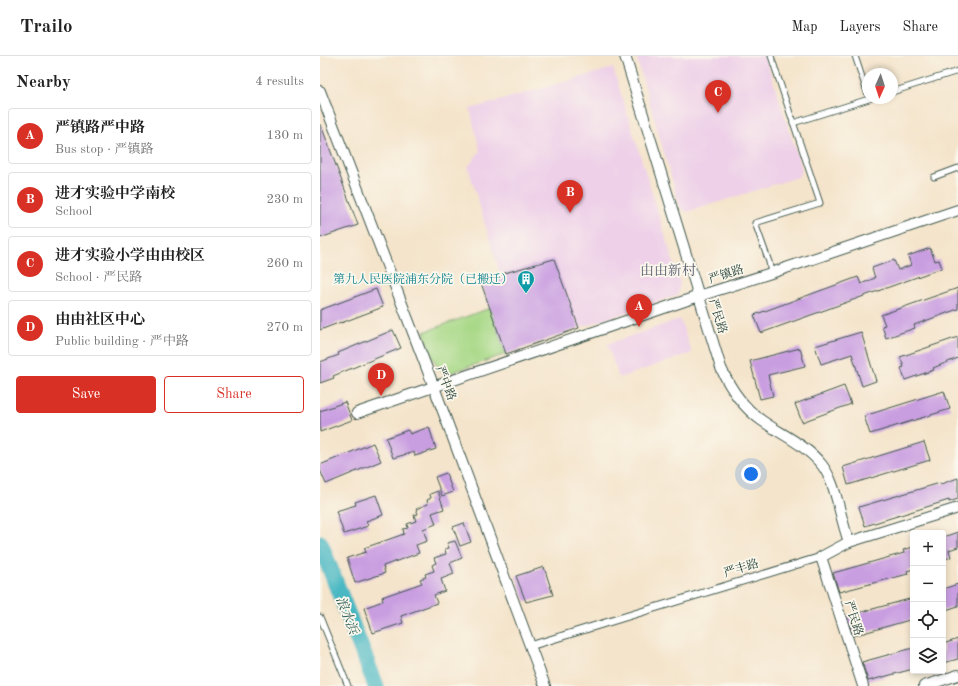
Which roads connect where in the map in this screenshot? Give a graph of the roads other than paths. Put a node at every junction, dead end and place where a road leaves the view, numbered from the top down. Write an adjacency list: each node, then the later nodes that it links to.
1 (625, 56): 14 (street, 严民路)
2 (771, 56): 9 (lane)
3 (855, 56): 5 (lane)
4 (958, 71): 6 (lane)
5 (862, 75)
6 (898, 90)
7 (320, 91): 15 (street, 严中路)
8 (862, 100): 9 (lane)
9 (793, 123): 13 (lane)
10 (958, 168): 11 (lane)
11 (934, 177)
12 (958, 210): 13 (street, 严镇路)
13 (771, 273): 14 (street, 严镇路)
14 (699, 296): 15 (street, 严镇路); 18 (street, 严民路)
15 (434, 387): 16 (street, 严镇路); 21 (street, 严中路)
16 (356, 413)
17 (958, 508): 18 (street, 严丰路)
18 (848, 542): 19 (street, 严丰路)
19 (821, 557): 21 (street, 严丰路); 25 (street, 严民路)
20 (320, 617): 23 (lane)
21 (530, 646): 24 (street, 严中路)
22 (958, 675): 26 (street)
23 (348, 686)
24 (545, 686)
25 (863, 686)
26 (924, 686)

